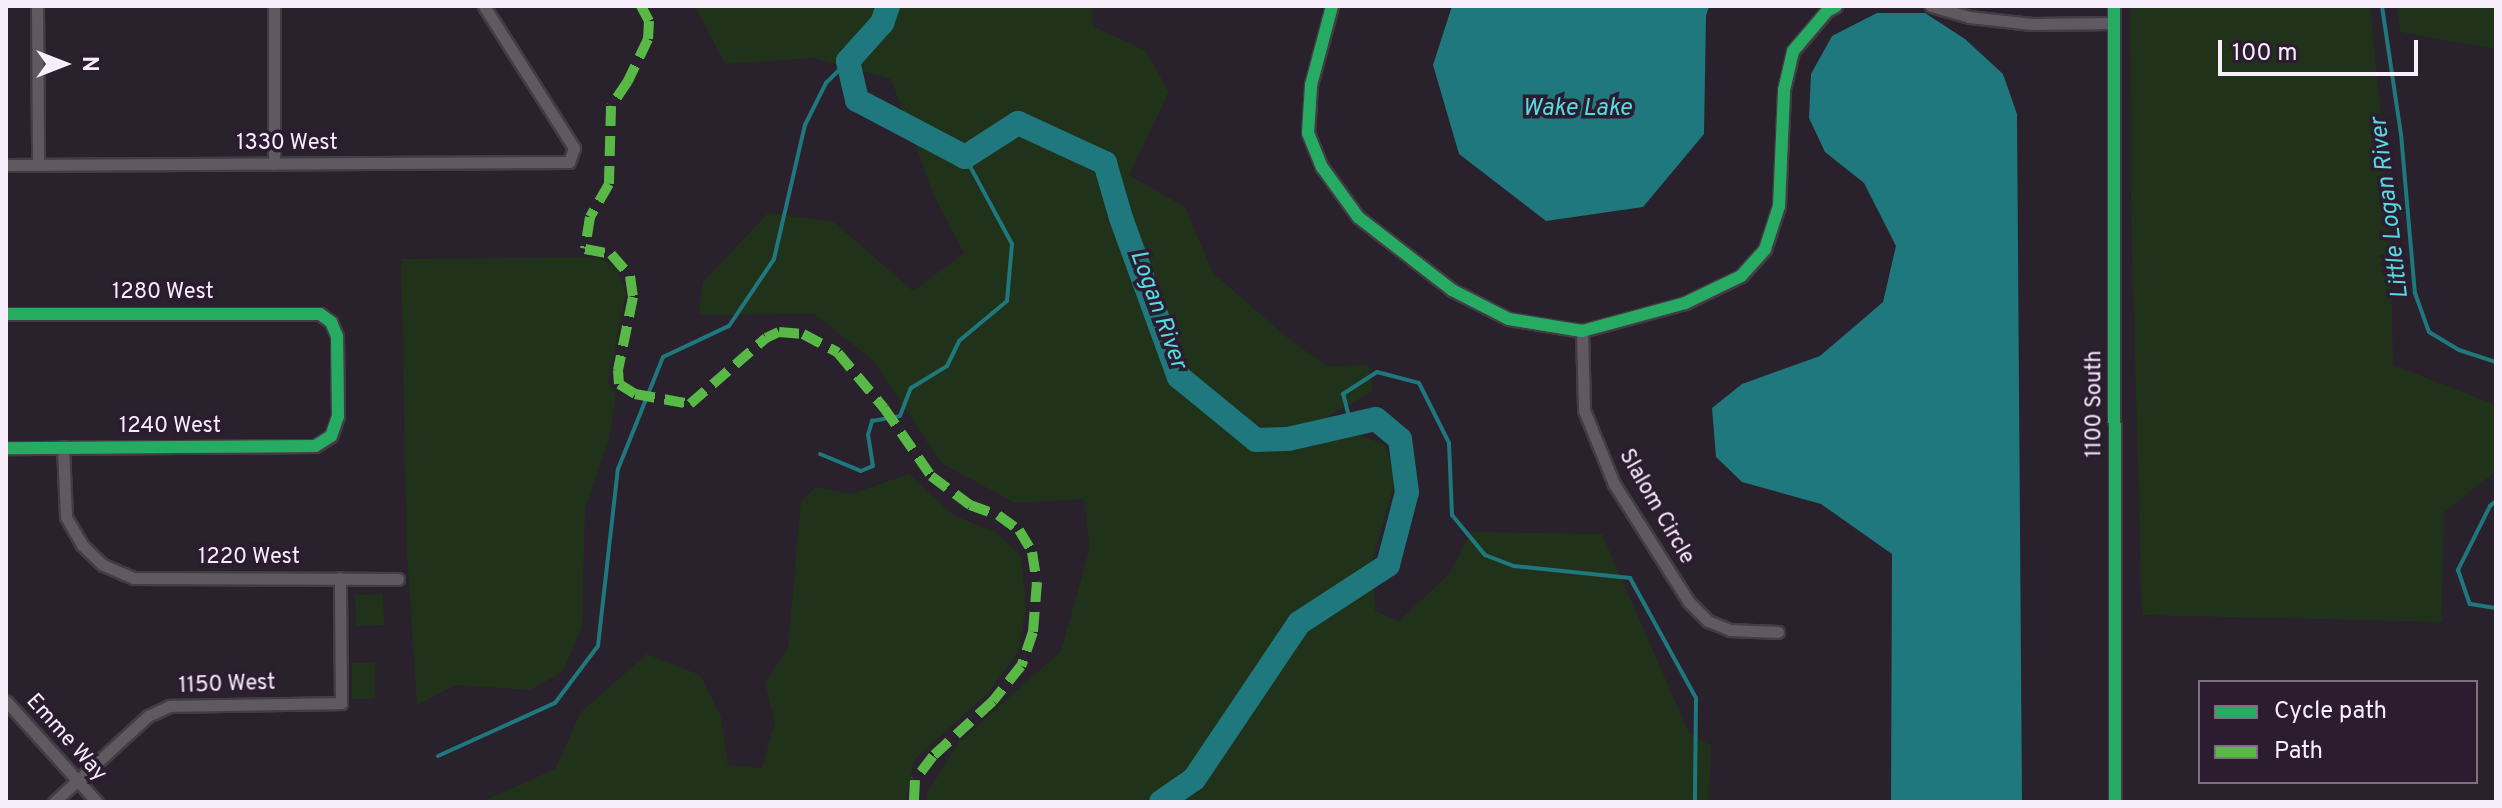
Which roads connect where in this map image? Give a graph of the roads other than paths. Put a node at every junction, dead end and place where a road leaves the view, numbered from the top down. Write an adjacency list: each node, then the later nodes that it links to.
1 (37, 6): 11 (street)
2 (274, 6): 9 (street)
3 (484, 6): 9 (street, 1330 West)
4 (1332, 6): 13 (street)
5 (1836, 6): 13 (street)
6 (1931, 6): 8 (street)
7 (2114, 6): 8 (street, 1100 South)
8 (2114, 23): 24 (street, 1100 South)
9 (274, 164): 11 (street, 1330 West)
10 (6, 165): 11 (street, 1330 West)
11 (38, 165)
12 (6, 314): 14 (street, 1280 West)
13 (1582, 331): 19 (street, Slalom Circle)
14 (331, 436): 15 (street, 1240 West)
15 (63, 447): 16 (street, 1240 West); 17 (street, 1220 West)
16 (6, 448)
17 (340, 578): 18 (street, 1220 West); 21 (street, 1150 West)
18 (398, 579)
19 (1778, 632)
20 (6, 701): 21 (street, Emme Way)
21 (77, 780): 22 (street, 1150 West); 23 (street, Emme Way)
22 (54, 802)
23 (97, 802)
24 (2115, 802)

